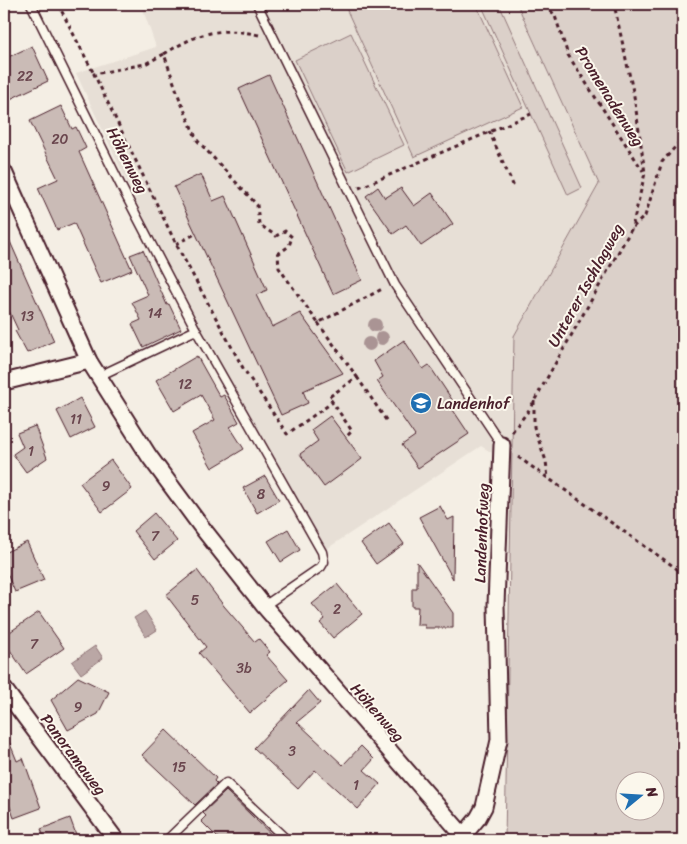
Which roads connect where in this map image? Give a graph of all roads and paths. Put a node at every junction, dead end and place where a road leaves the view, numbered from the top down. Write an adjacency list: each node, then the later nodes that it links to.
1 (31, 4): 21 (lane, Höhenweg)
2 (58, 4): 8 (path)
3 (258, 4): 6 (lane)
4 (546, 4): 13 (path, Promenadenweg)
5 (614, 4): 13 (path, Unterer Ischlagweg)
6 (274, 38): 7 (path); 15 (lane)
7 (164, 54): 8 (path); 20 (path)
8 (94, 74): 18 (path)
9 (531, 114): 10 (path)
10 (489, 132): 14 (path); 15 (path)
11 (683, 138): 16 (path)
12 (4, 172): 22 (street, Höhenweg)
13 (644, 173): 16 (path, Unterer Ischlagweg)
14 (514, 187)
15 (349, 192): 19 (lane)
16 (632, 228): 26 (path, Unterer Ischlagweg)
17 (195, 234): 18 (path)
18 (176, 244): 27 (path)
19 (394, 283): 20 (path); 30 (lane)
20 (318, 323): 24 (path)
21 (196, 330): 23 (lane); 33 (lane, Höhenweg)
22 (89, 361): 23 (street, Höhenweg); 25 (street)
23 (98, 376): 33 (street, Höhenweg)
24 (357, 377): 27 (path); 28 (path)
25 (4, 382)
26 (534, 401): 30 (path, Unterer Ischlagweg); 31 (path)
27 (333, 402): 29 (path)
28 (388, 423)
29 (345, 438)
30 (502, 445): 31 (path); 35 (street, Landenhofweg)
31 (548, 478): 32 (path)
32 (683, 573)
33 (264, 606): 35 (street, Höhenweg)
34 (4, 689): 36 (street, Panoramaweg)
35 (465, 838)
36 (116, 840)
37 (167, 840): 38 (lane)
38 (287, 840)

